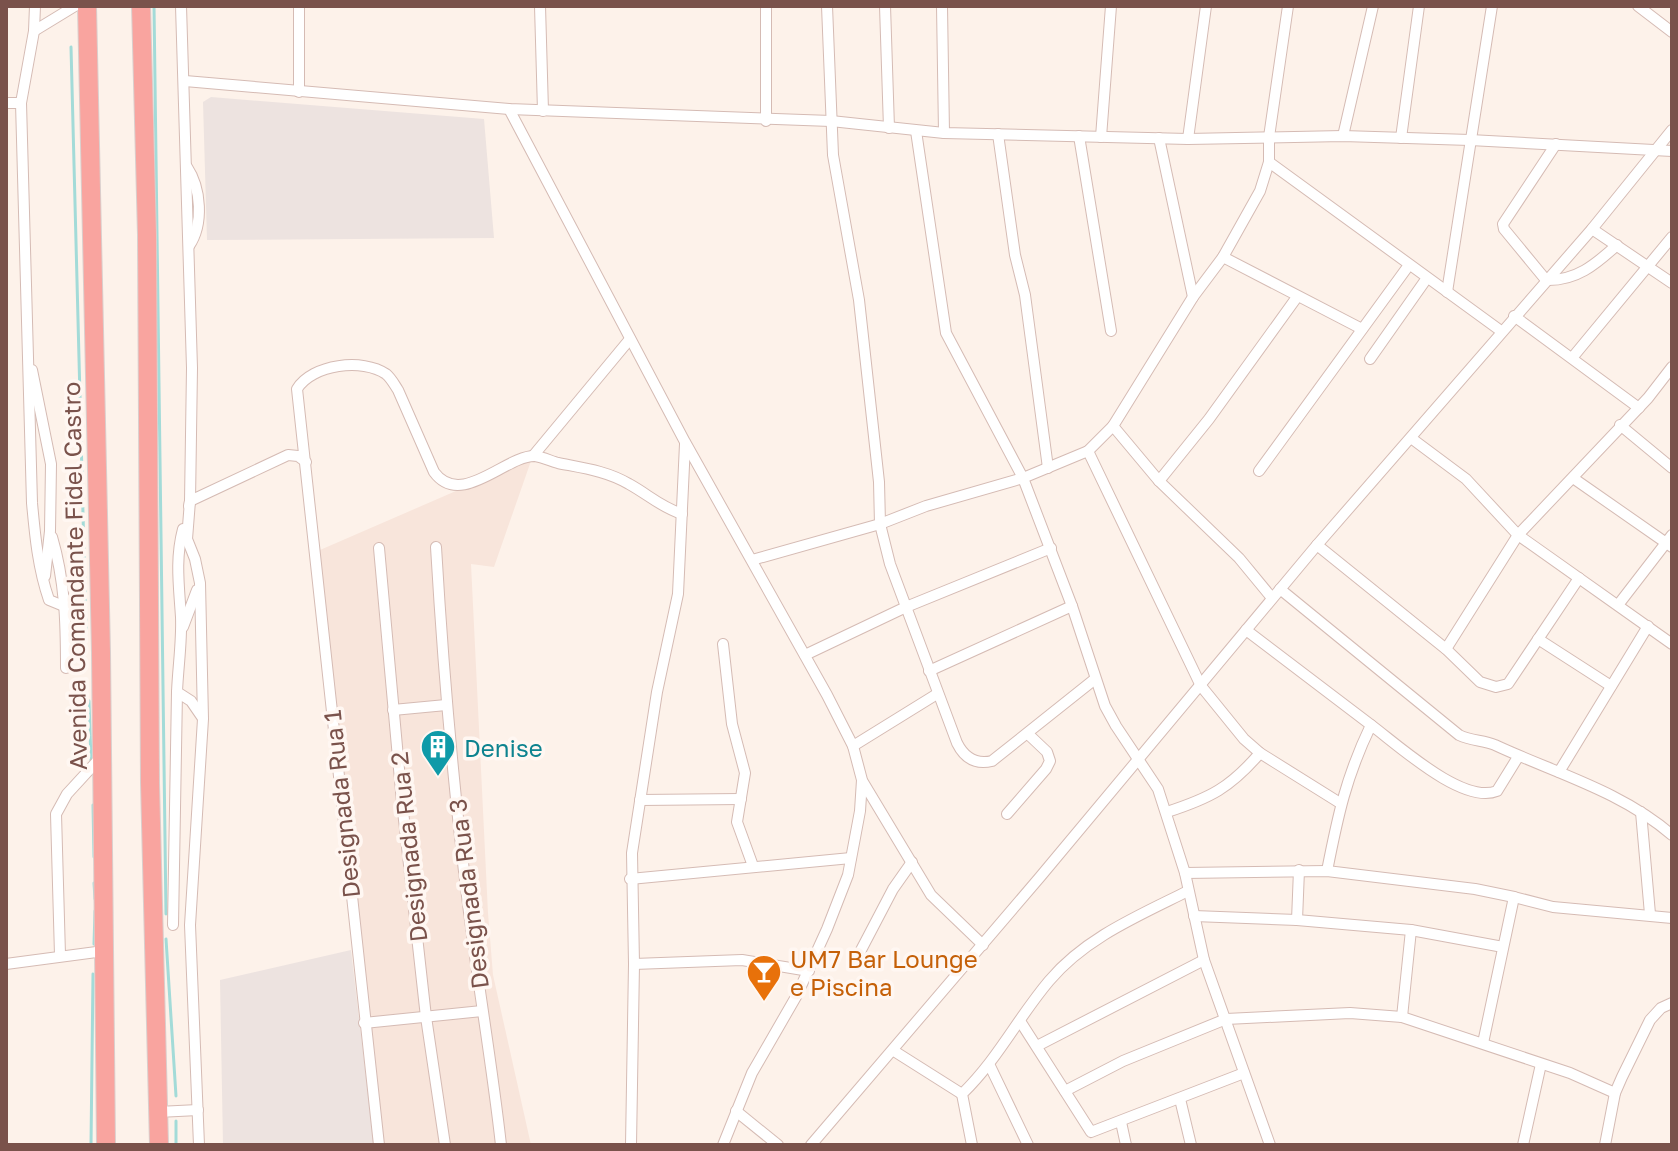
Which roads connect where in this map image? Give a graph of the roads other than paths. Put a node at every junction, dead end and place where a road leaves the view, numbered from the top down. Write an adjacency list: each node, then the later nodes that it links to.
1 (35, 6): 19 (street)
2 (75, 6): 19 (street)
3 (87, 6): 125 (highway, Avenida Comandante Fidel Castro)
4 (141, 6): 152 (highway)
5 (181, 6): 21 (street)
6 (299, 6): 22 (street)
7 (540, 6): 26 (street)
8 (766, 6): 27 (street)
9 (827, 6): 28 (street)
10 (885, 6): 29 (street)
11 (942, 6): 32 (street)
12 (1111, 6): 36 (street)
13 (1206, 6): 40 (street)
14 (1288, 6): 37 (street)
15 (1373, 6): 35 (street)
16 (1419, 6): 39 (street)
17 (1492, 6): 41 (street)
18 (1638, 6): 20 (street)
19 (34, 31): 24 (street)
20 (1672, 32)
21 (185, 81): 22 (street); 84 (street)
22 (299, 92): 25 (street)
23 (6, 103): 24 (street)
24 (21, 103): 65 (street)
25 (509, 109): 26 (street); 64 (street)
26 (543, 111): 27 (street)
27 (766, 121): 28 (street)
28 (831, 121): 29 (street); 86 (street)
29 (889, 128): 31 (street)
30 (1672, 130): 43 (street)
31 (916, 131): 32 (street); 81 (street)
32 (944, 133): 33 (street)
33 (998, 134): 34 (street); 78 (street)
34 (1079, 136): 36 (street); 62 (street)
35 (1343, 136): 37 (street); 39 (street)
36 (1101, 137): 38 (street)
37 (1269, 137): 40 (street); 45 (street)
38 (1159, 138): 40 (street); 57 (street)
39 (1401, 138): 41 (street)
40 (1188, 139)
41 (1470, 140): 42 (street); 56 (street)
42 (1556, 144): 43 (street); 53 (street)
43 (1656, 150): 44 (street); 46 (street)
44 (1672, 151)
45 (1269, 162): 49 (street); 50 (street)
46 (1592, 229): 48 (street); 53 (street)
47 (1672, 237): 51 (street)
48 (1617, 245): 51 (street); 53 (street)
49 (1223, 257): 57 (street); 58 (street)
50 (1409, 265): 52 (street); 55 (street)
51 (1648, 265): 54 (street); 66 (street)
52 (1427, 278): 56 (street); 59 (street)
53 (1546, 280): 60 (street)
54 (1672, 283)
55 (1392, 288): 59 (street); 61 (street)
56 (1447, 292): 63 (street)
57 (1193, 297): 72 (street)
58 (1297, 297): 61 (street); 83 (street)
59 (1410, 302): 67 (street)
60 (1514, 316): 63 (street); 66 (street)
61 (1362, 329): 80 (street)
62 (1111, 331)
63 (1501, 331): 73 (street)
64 (630, 339): 74 (street); 76 (street)
65 (28, 356): 87 (street); 97 (street)
66 (1572, 358): 70 (street)
67 (1370, 359)
68 (1672, 367): 69 (street)
69 (1667, 383): 70 (street)
70 (1639, 408): 71 (street)
71 (1620, 425): 79 (street); 82 (street)
72 (1113, 426): 75 (street); 83 (street)
73 (1411, 438): 88 (street); 90 (street)
74 (685, 442): 85 (street); 94 (street)
75 (1088, 451): 78 (street); 114 (street)
76 (533, 456): 77 (street, Designada Rua 1); 85 (street)
77 (306, 462): 84 (street); 169 (street, Designada Rua 1)
78 (1048, 468): 81 (street)
79 (1672, 468)
80 (1259, 471)
81 (1023, 478): 86 (street); 93 (street)
82 (1573, 478): 88 (street); 89 (street)
83 (1159, 481): 98 (street)
84 (190, 501): 96 (street); 105 (street)
85 (682, 514): 131 (street)
86 (880, 524): 94 (street); 102 (street)
87 (50, 531): 97 (street); 101 (street)
88 (1518, 535): 95 (street); 109 (street)
89 (1670, 541): 99 (street)
90 (1317, 545): 98 (street); 109 (street)
91 (436, 547): 118 (street, Designada Rua 3)
92 (379, 548): 119 (street, Designada Rua 2)
93 (1051, 548): 100 (street); 102 (street)
94 (752, 560): 110 (street)
95 (1579, 578): 99 (street); 106 (street)
96 (200, 583): 105 (street); 120 (street)
97 (44, 586): 101 (street)
98 (1276, 594): 104 (street); 126 (street)
99 (1618, 605): 103 (street)
100 (1072, 606): 112 (street); 113 (street)
101 (66, 607): 111 (street)
102 (906, 607): 110 (street); 112 (street)
103 (1648, 626): 108 (street); 115 (street)
104 (1246, 630): 114 (street); 121 (street)
105 (181, 633): 116 (street)
106 (1538, 639): 109 (street); 115 (street)
107 (723, 644): 130 (street)
108 (1672, 644)
109 (1446, 649)
110 (805, 655): 123 (street)
111 (66, 668)
112 (929, 671): 117 (street)
113 (1095, 679): 122 (street); 127 (street)
114 (1201, 686): 124 (street); 127 (street)
115 (1611, 686): 128 (street)
116 (177, 692): 120 (street); 150 (street)
117 (937, 694): 122 (street); 123 (street)
118 (446, 705): 119 (street); 164 (street, Designada Rua 3)
119 (393, 710): 165 (street, Designada Rua 2)
120 (203, 719): 151 (street)
121 (1371, 725): 126 (street); 132 (street)
122 (1028, 734): 135 (street)
123 (853, 746): 129 (street)
124 (1260, 753): 132 (street); 133 (street)
125 (102, 756): 156 (highway, Avenida Comandante Fidel Castro); 158 (street)
126 (1518, 757): 128 (street)
127 (1139, 760): 133 (street); 154 (street)
128 (1559, 772): 134 (street)
129 (862, 780): 137 (street); 138 (street)
130 (741, 799): 131 (street); 139 (street)
131 (640, 800): 143 (street)
132 (1340, 803): 141 (street)
133 (1167, 812): 142 (street)
134 (1641, 812): 136 (street); 146 (street)
135 (1007, 814)
136 (1672, 835)
137 (851, 858): 139 (street); 162 (street)
138 (912, 862): 154 (street); 157 (street)
139 (753, 866): 143 (street)
140 (1299, 870): 141 (street); 142 (street); 149 (street)
141 (1327, 871): 145 (street)
142 (1185, 873): 144 (street)
143 (630, 879): 161 (street)
144 (1188, 891): 147 (street); 168 (street)
145 (1514, 897): 146 (street); 155 (street)
146 (1650, 914): 148 (street)
147 (1194, 916): 149 (street); 159 (street)
148 (1672, 918)
149 (1297, 920): 153 (street)
150 (173, 925): 151 (street); 152 (street)
151 (190, 925): 180 (street)
152 (154, 927): 182 (highway)
153 (1411, 930): 155 (street); 166 (street)
154 (983, 945): 172 (street)
155 (1503, 947): 170 (street)
156 (104, 951): 158 (street); 184 (highway, Avenida Comandante Fidel Castro)
157 (860, 952)
158 (60, 955): 160 (street)
159 (1204, 960): 167 (street); 171 (street)
160 (6, 964)
161 (634, 964): 162 (street); 190 (street)
162 (809, 971): 181 (street)
163 (1672, 1003): 177 (street)
164 (482, 1011): 165 (street); 189 (street, Designada Rua 3)
165 (426, 1017): 169 (street); 188 (street, Designada Rua 2)
166 (1402, 1017): 167 (street); 170 (street)
167 (1226, 1019): 175 (street); 176 (street)
168 (1020, 1021): 171 (street); 174 (street)
169 (364, 1023): 187 (street, Designada Rua 1)
170 (1483, 1043): 173 (street)
171 (1037, 1046): 176 (street)
172 (894, 1051): 178 (street); 193 (street)
173 (1541, 1064): 177 (street); 199 (street)
174 (990, 1066): 178 (street); 195 (street)
175 (1244, 1073): 179 (street); 198 (street)
176 (1065, 1091): 183 (street)
177 (1615, 1093): 200 (street)
178 (962, 1094): 194 (street)
179 (1180, 1099): 183 (street); 197 (street)
180 (198, 1110): 182 (street); 186 (street)
181 (736, 1111): 191 (street); 192 (street)
182 (158, 1112): 185 (highway)
183 (1121, 1122): 196 (street)
184 (106, 1145)
185 (159, 1145)
186 (199, 1145)
187 (379, 1145)
188 (445, 1145)
189 (501, 1145)
190 (631, 1145)
191 (723, 1145)
192 (778, 1145)
193 (811, 1145)
194 (972, 1145)
195 (1028, 1145)
196 (1126, 1145)
197 (1191, 1145)
198 (1270, 1145)
199 (1523, 1145)
200 (1605, 1145)

